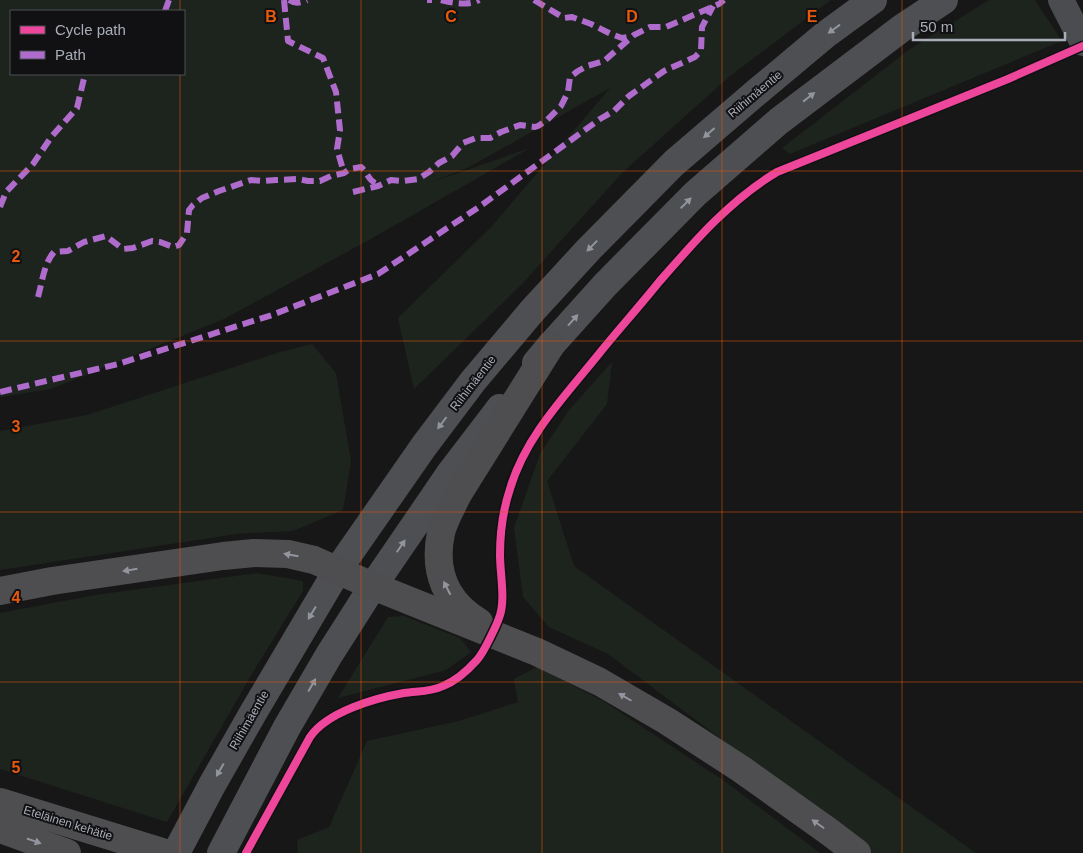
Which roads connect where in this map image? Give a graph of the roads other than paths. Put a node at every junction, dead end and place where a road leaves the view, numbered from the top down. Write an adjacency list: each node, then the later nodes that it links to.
1 (873, 0): 6 (main road, Riihimäentie, one-way to 6)
2 (944, 0): 5 (main road, one-way to 2)
3 (1061, 0): 4 (street)
4 (1083, 43)
5 (551, 345): 7 (main road, one-way to 5); 9 (highway, one-way to 5)
6 (337, 571): 7 (highway); 8 (highway, one-way to 8); 14 (main road, Riihimäentie, one-way to 14)
7 (373, 586): 9 (highway); 15 (main road, one-way to 7)
8 (0, 591)
9 (510, 641): 16 (highway, one-way to 9)
10 (0, 802): 13 (highway, Eteläinen kehätie)
11 (0, 829): 12 (highway, one-way to 12)
12 (67, 853)
13 (165, 853)
14 (176, 853)
15 (221, 853)
16 (857, 853)

